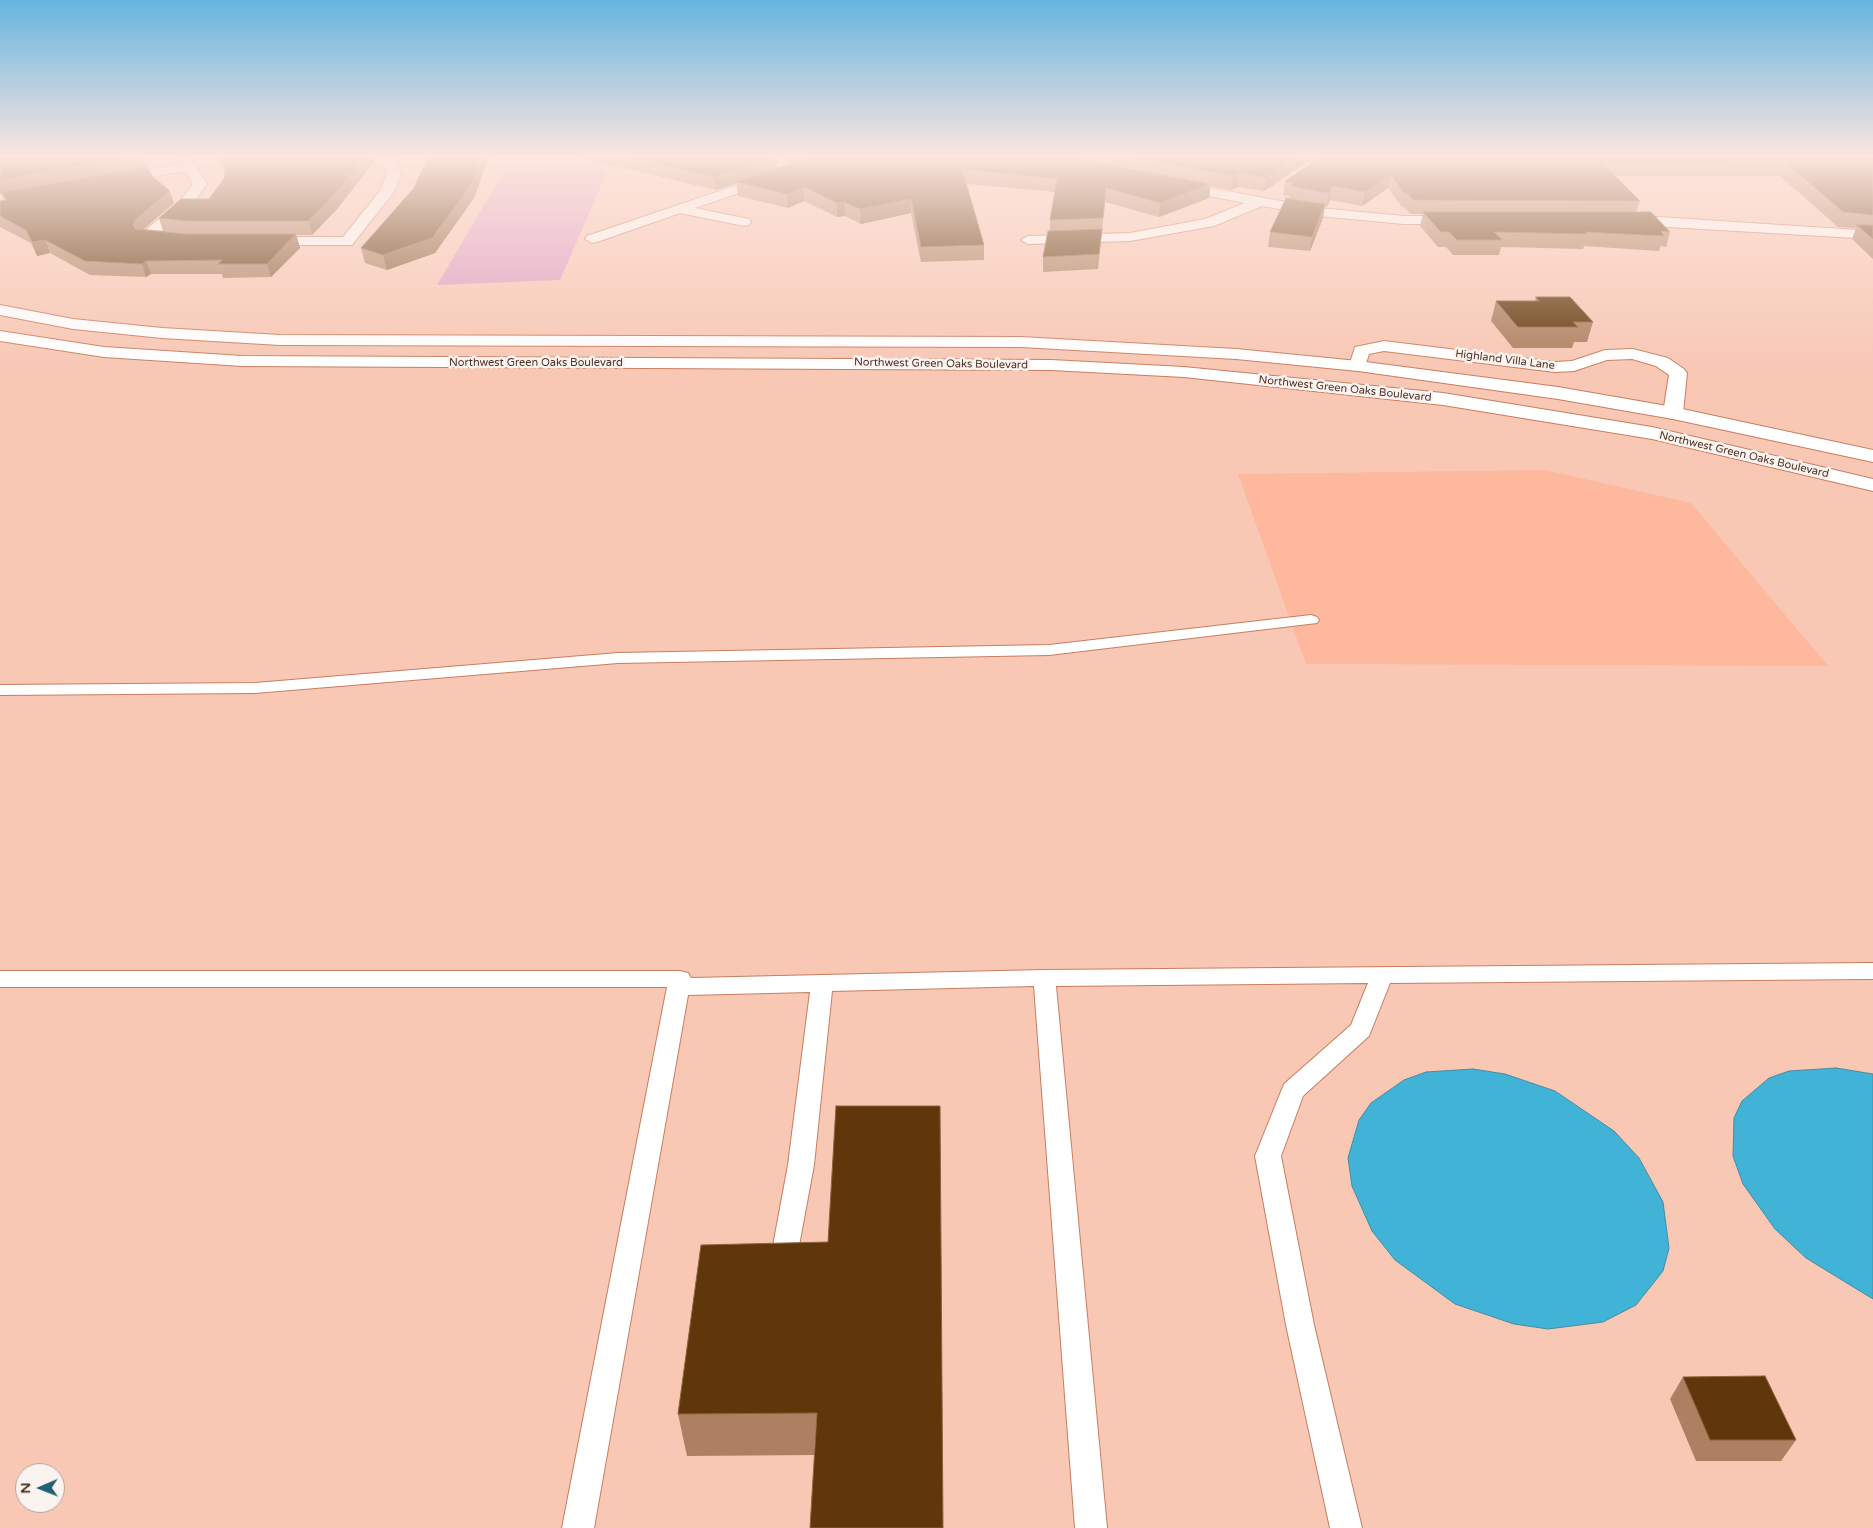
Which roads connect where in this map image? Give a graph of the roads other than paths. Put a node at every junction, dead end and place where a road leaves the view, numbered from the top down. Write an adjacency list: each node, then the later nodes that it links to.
1 (157, 228): 7 (main road)
2 (358, 228): 10 (main road)
3 (623, 228): 8 (main road)
4 (1178, 228): 9 (main road)
5 (1771, 228): 6 (main road)
6 (1873, 235)
7 (164, 239)
8 (592, 239)
9 (1028, 240)
10 (250, 242)
11 (0, 310): 13 (main road, Northwest Green Oaks Boulevard)
12 (0, 336): 15 (main road, Northwest Green Oaks Boulevard)
13 (450, 341): 14 (main road, Northwest Green Oaks Boulevard); 15 (main road)
14 (1359, 359): 16 (main road, Northwest Green Oaks Boulevard); 16 (main road, Highland Villa Lane)
15 (435, 363): 18 (main road, Northwest Green Oaks Boulevard)
16 (1673, 414): 17 (main road, Northwest Green Oaks Boulevard)
17 (1873, 456)
18 (1873, 485)
19 (1311, 620): 20 (lane)
20 (0, 690)
21 (1873, 971): 22 (lane)
22 (1382, 975): 23 (lane); 30 (lane)
23 (1044, 978): 25 (lane); 29 (lane)
24 (0, 979): 26 (lane)
25 (822, 984): 26 (lane); 27 (lane)
26 (678, 987): 28 (lane)
27 (785, 1251)
28 (578, 1528)
29 (1091, 1528)
30 (1346, 1528)

